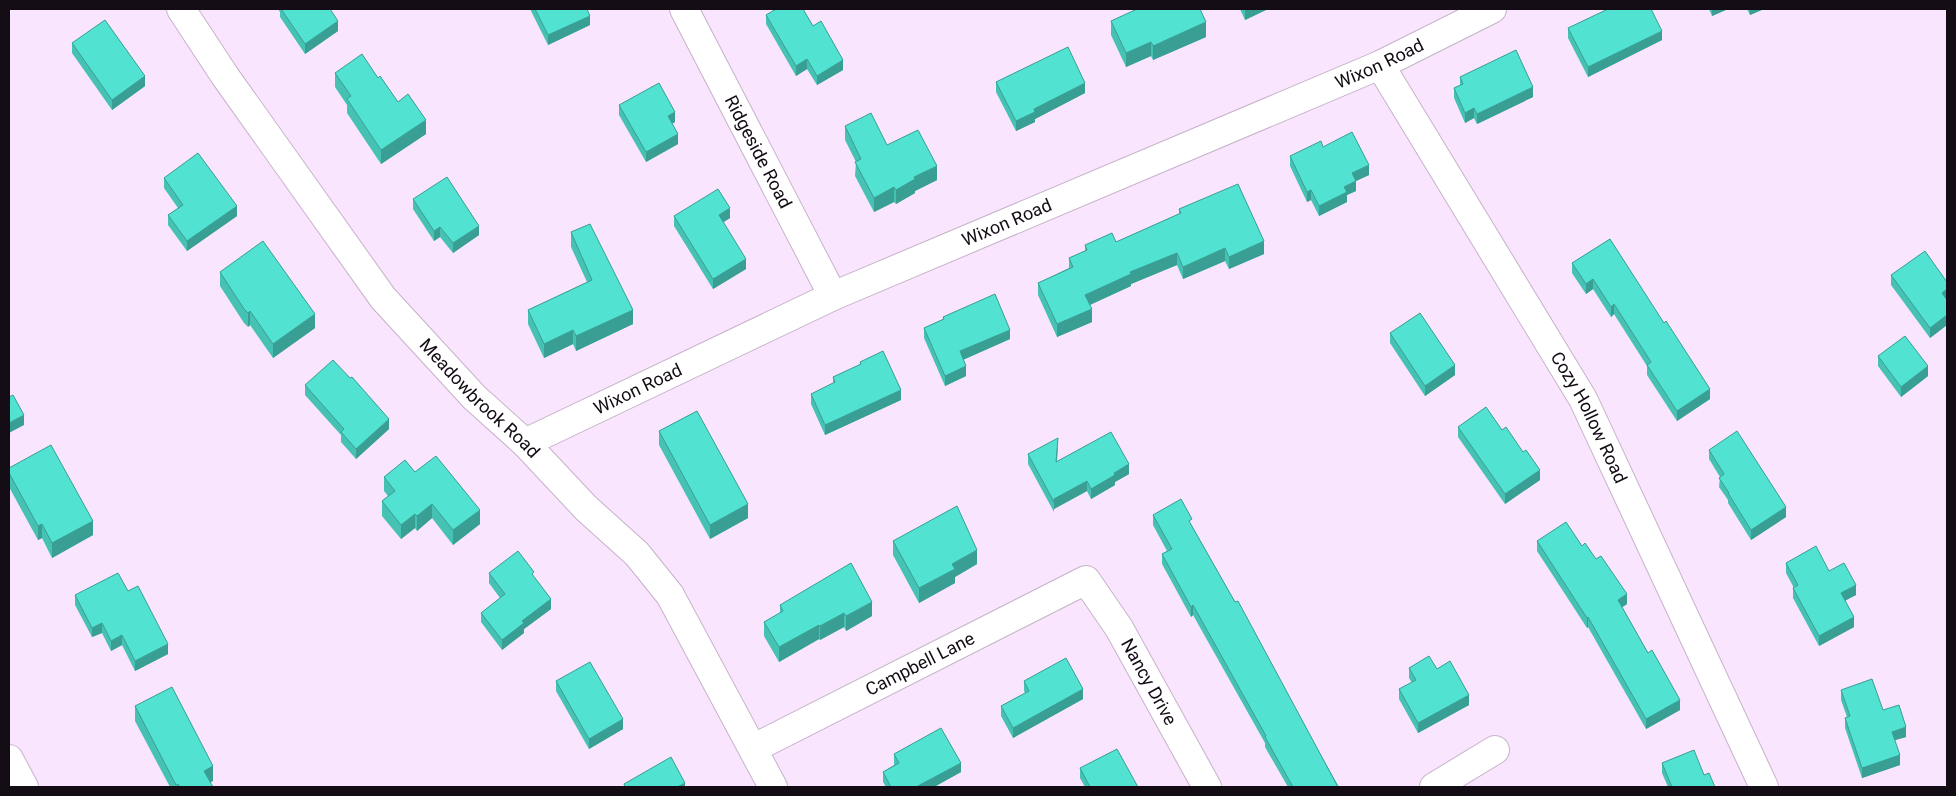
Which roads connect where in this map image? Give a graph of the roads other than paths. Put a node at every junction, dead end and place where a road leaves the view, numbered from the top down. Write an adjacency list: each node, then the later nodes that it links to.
1 (181, 9): 6 (street, Meadowbrook Road)
2 (684, 9): 5 (street, Ridgeside Road)
3 (1492, 9): 4 (street, Wixon Road)
4 (1380, 65): 5 (street, Wixon Road); 15 (street, Cozy Hollow Road)
5 (834, 296): 6 (street, Wixon Road)
6 (525, 444): 8 (street, Meadowbrook Road)
7 (1086, 580): 8 (street, Campbell Lane); 13 (street, Nancy Drive)
8 (754, 748): 12 (street, Meadowbrook Road)
9 (1495, 750): 14 (street)
10 (9, 760): 11 (street)
11 (24, 787)
12 (773, 787)
13 (1207, 787)
14 (1434, 787)
15 (1764, 787)

